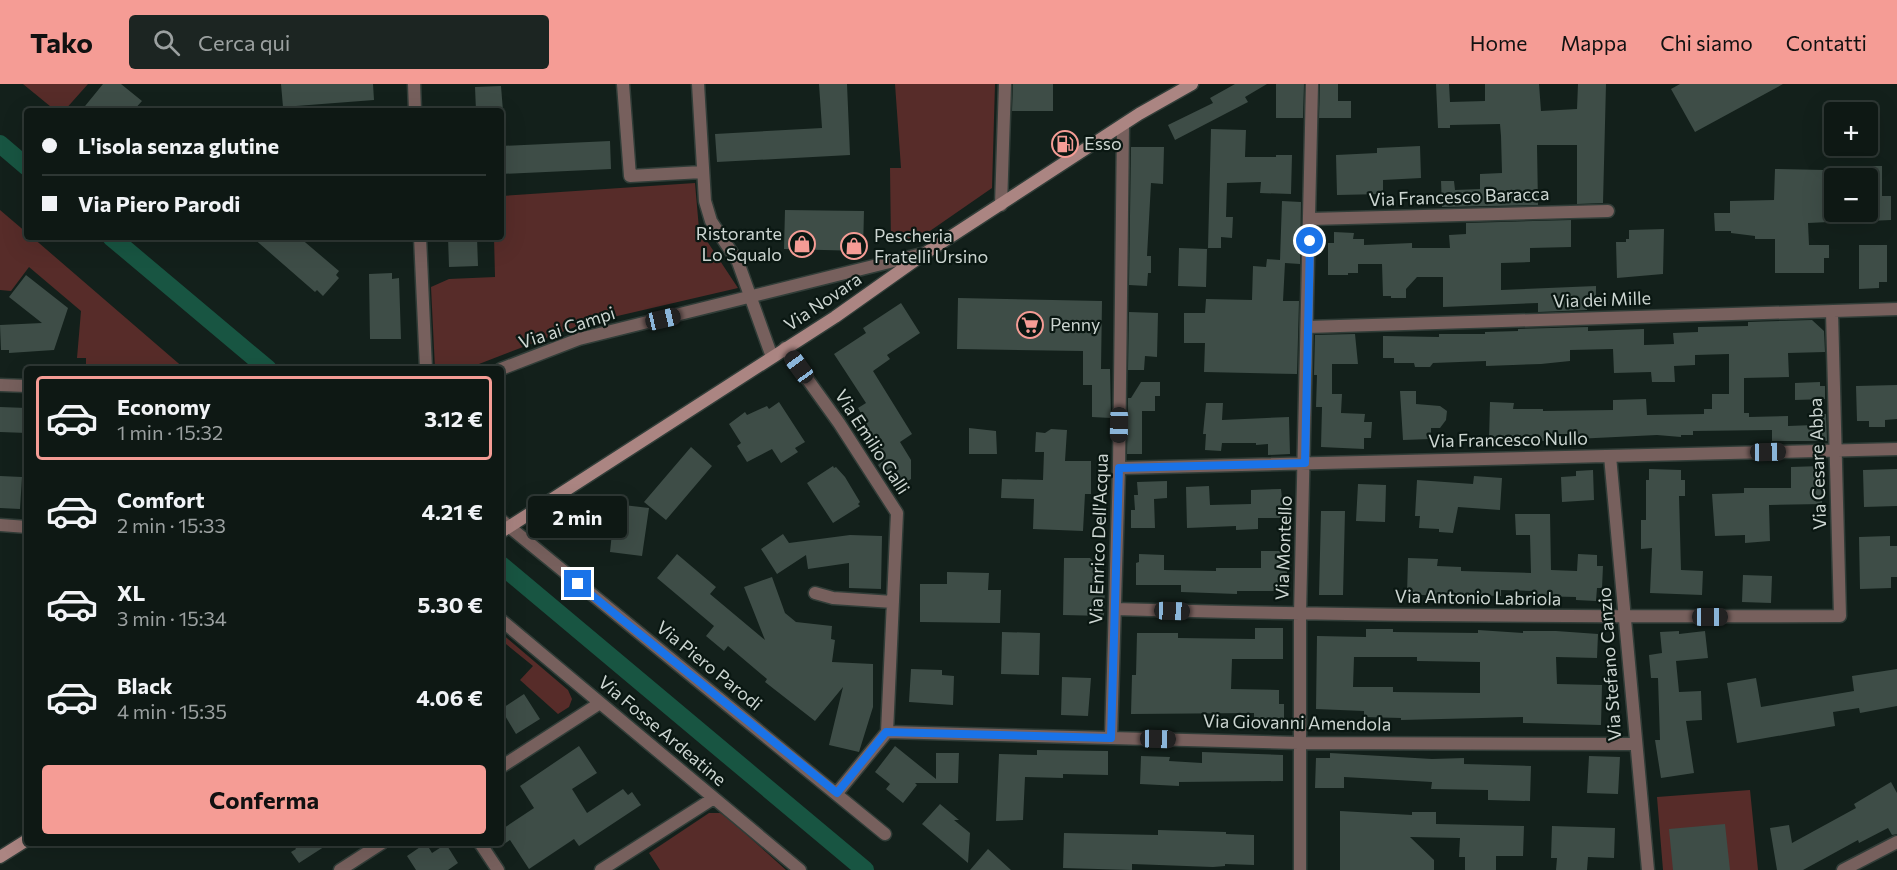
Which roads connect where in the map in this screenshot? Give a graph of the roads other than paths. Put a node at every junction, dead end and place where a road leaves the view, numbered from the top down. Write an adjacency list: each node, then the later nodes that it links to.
1 (414, 84): 7 (street)
2 (624, 84): 9 (street)
3 (698, 84): 9 (street)
4 (1005, 84): 10 (street)
5 (1192, 84): 8 (street, Via Novara)
6 (1312, 84): 12 (street, Via Montello)
7 (415, 108)
8 (1123, 125): 10 (street, Via Novara); 29 (street, Via Enrico Dell'Acqua)
9 (702, 172): 15 (street)
10 (1001, 205): 14 (street, Via Novara)
11 (1608, 211): 12 (street, Via Francesco Baracca)
12 (1310, 219): 18 (street, Via Montello)
13 (420, 240): 21 (street)
14 (924, 254): 15 (street, Via ai Campi); 19 (street, Via Novara)
15 (753, 298): 20 (street); 22 (street, Via ai Campi)
16 (1897, 309): 17 (street, Via dei Mille)
17 (1832, 312): 18 (street, Via dei Mille); 26 (street, Via Cesare Abba)
18 (1308, 327): 28 (street, Via Montello)
19 (785, 348): 20 (street, Via Novara); 34 (street, Via Emilio Galli)
20 (772, 357): 32 (street, Via Novara)
21 (426, 366)
22 (504, 368)
23 (0, 385): 24 (street)
24 (24, 386)
25 (1897, 449): 26 (street, Via Francesco Nullo)
26 (1837, 451): 27 (street, Via Francesco Nullo); 37 (street, Via Cesare Abba)
27 (1610, 456): 28 (street, Via Francesco Nullo); 38 (street, Via Stefano Canzio)
28 (1305, 463): 29 (street, Via Francesco Nullo); 36 (street, Via Montello)
29 (1119, 468): 35 (street, Via Enrico Dell'Acqua)
30 (0, 525): 31 (street)
31 (24, 527)
32 (504, 527): 46 (street, Via Piero Parodi)
33 (814, 593): 34 (street)
34 (893, 602): 41 (street, Via Emilio Galli)
35 (1115, 609): 36 (street, Via Antonio Labriola); 42 (street, Via Enrico Dell'Acqua)
36 (1300, 614): 38 (street, Via Antonio Labriola); 43 (street, Via Montello)
37 (1840, 616): 38 (street, Via Antonio Labriola)
38 (1626, 617): 44 (street, Via Stefano Canzio)
39 (504, 623): 40 (street, Via Fosse Ardeatine)
40 (600, 703): 45 (street); 47 (street, Via Fosse Ardeatine)
41 (886, 732): 42 (street, Via Giovanni Amendola); 46 (street)
42 (1111, 738): 43 (street, Via Giovanni Amendola)
43 (1299, 742): 44 (street, Via Giovanni Amendola); 58 (street, Via Montello)
44 (1635, 744): 59 (street, Via Stefano Canzio)
45 (504, 764)
46 (837, 793): 48 (street, Via Piero Parodi)
47 (714, 798): 56 (street); 57 (street, Via Fosse Ardeatine)
48 (885, 834)
49 (24, 842): 53 (street)
50 (1897, 842): 60 (street)
51 (377, 846): 54 (street)
52 (482, 846): 55 (street)
53 (0, 857)
54 (340, 870)
55 (498, 870)
56 (601, 870)
57 (800, 870)
58 (1300, 870)
59 (1648, 870)
60 (1843, 870)

